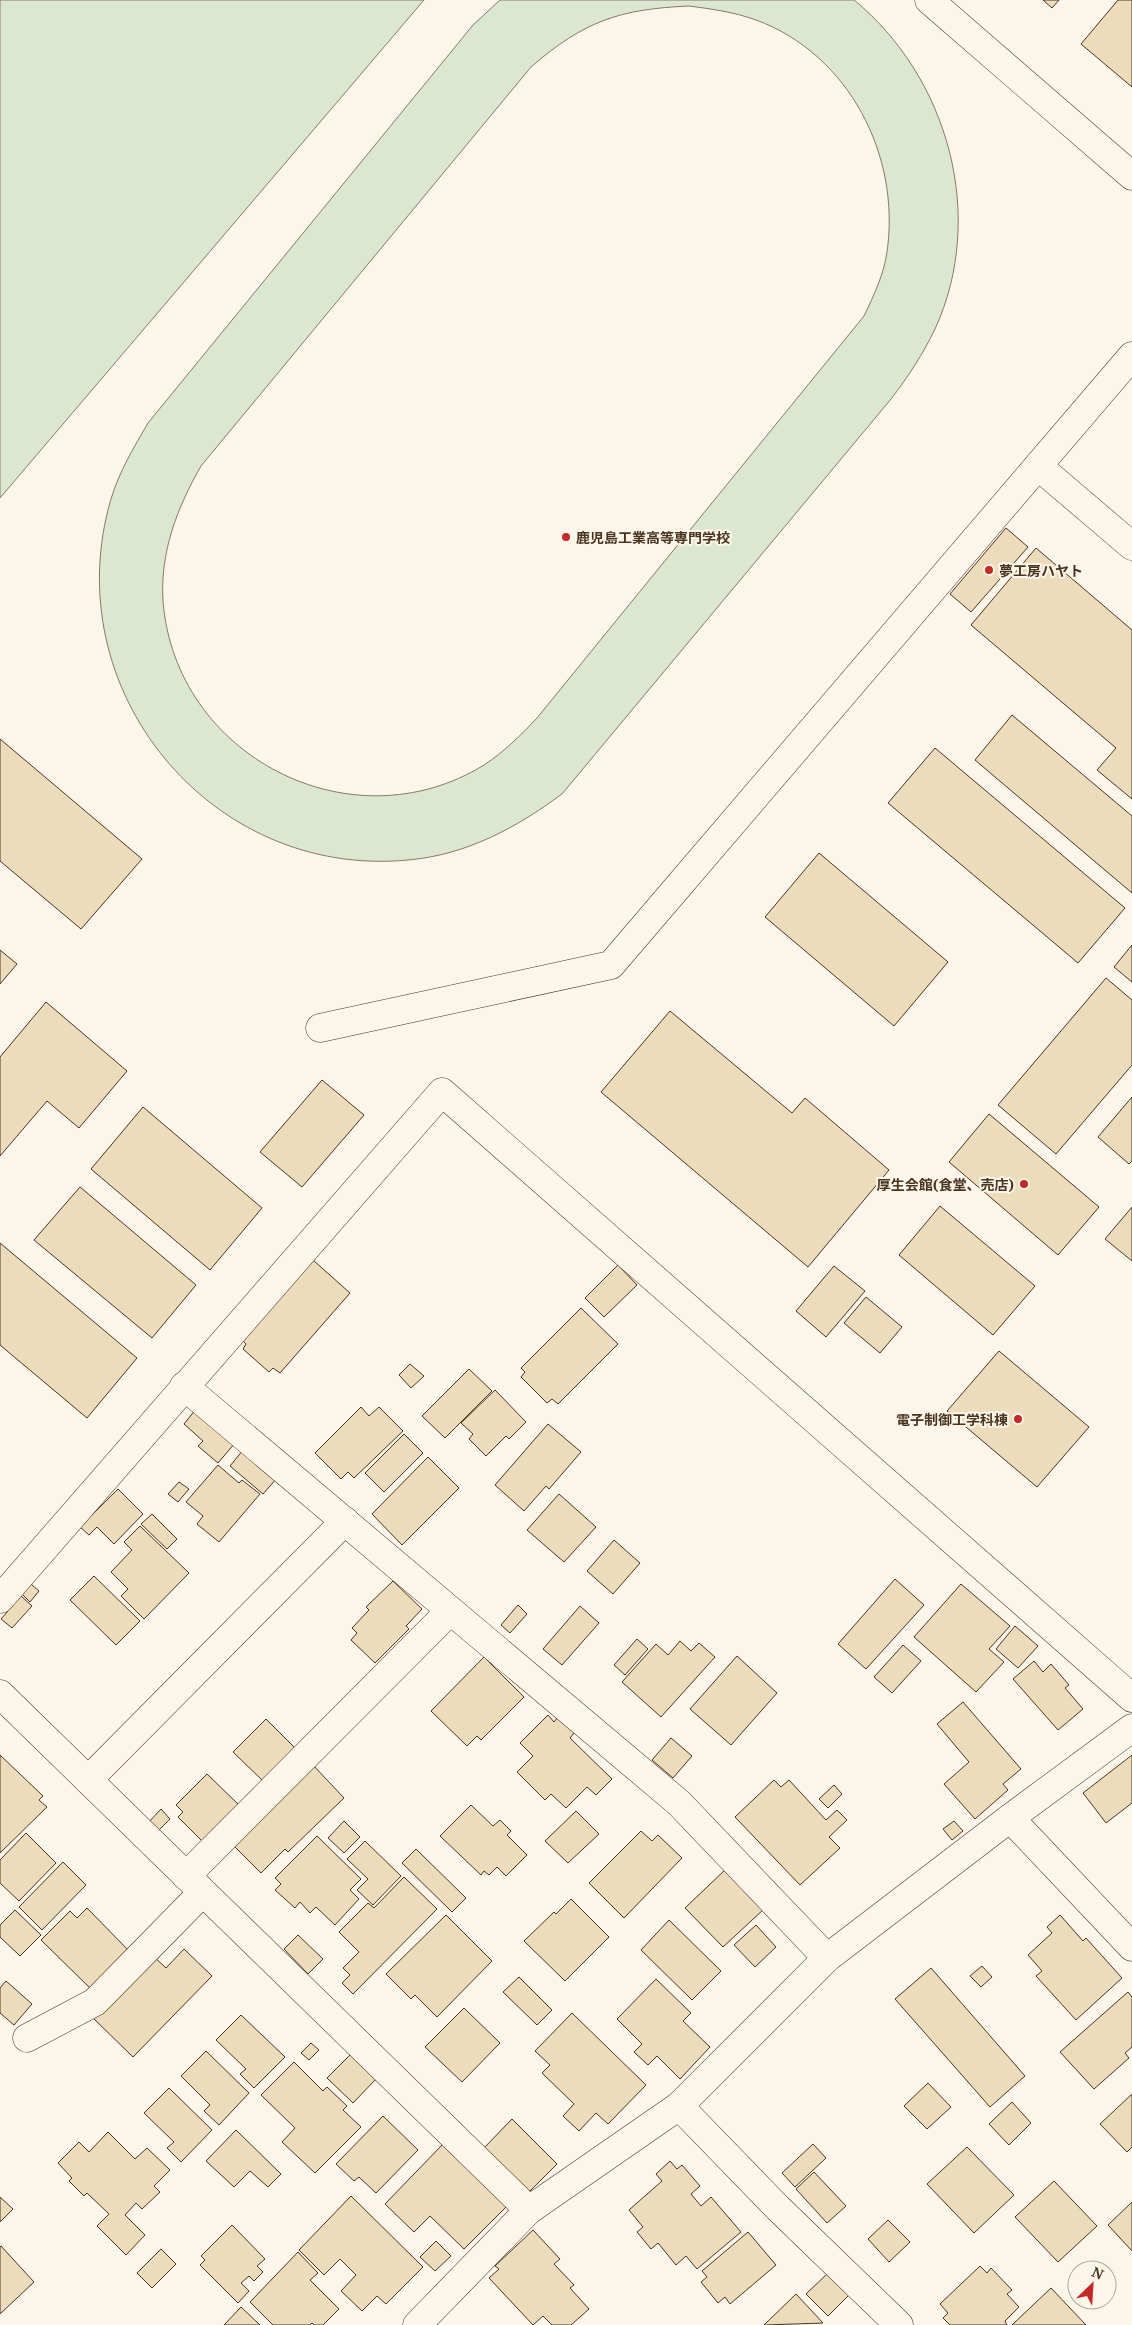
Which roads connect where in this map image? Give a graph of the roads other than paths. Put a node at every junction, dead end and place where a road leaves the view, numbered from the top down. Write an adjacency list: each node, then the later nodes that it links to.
1 (930, 0): 2 (street)
2 (1132, 176)
3 (1132, 356): 4 (street)
4 (1038, 466): 5 (street); 6 (street)
5 (1132, 546)
6 (320, 1028)
7 (184, 1386): 8 (street); 9 (street); 12 (street)
8 (345, 1521): 10 (street); 14 (street)
9 (0, 1599)
10 (450, 1611): 16 (street); 18 (street)
11 (0, 1694): 14 (street)
12 (1132, 1698)
13 (1132, 1728): 15 (street)
14 (88, 1780): 16 (street)
15 (1010, 1818): 17 (street); 18 (street)
16 (195, 1884): 19 (street); 21 (street)
17 (1132, 1947)
18 (827, 1958): 20 (street)
19 (27, 2038)
20 (679, 2106): 21 (street); 22 (street)
21 (529, 2210): 23 (street)
22 (891, 2322)
23 (417, 2325)

